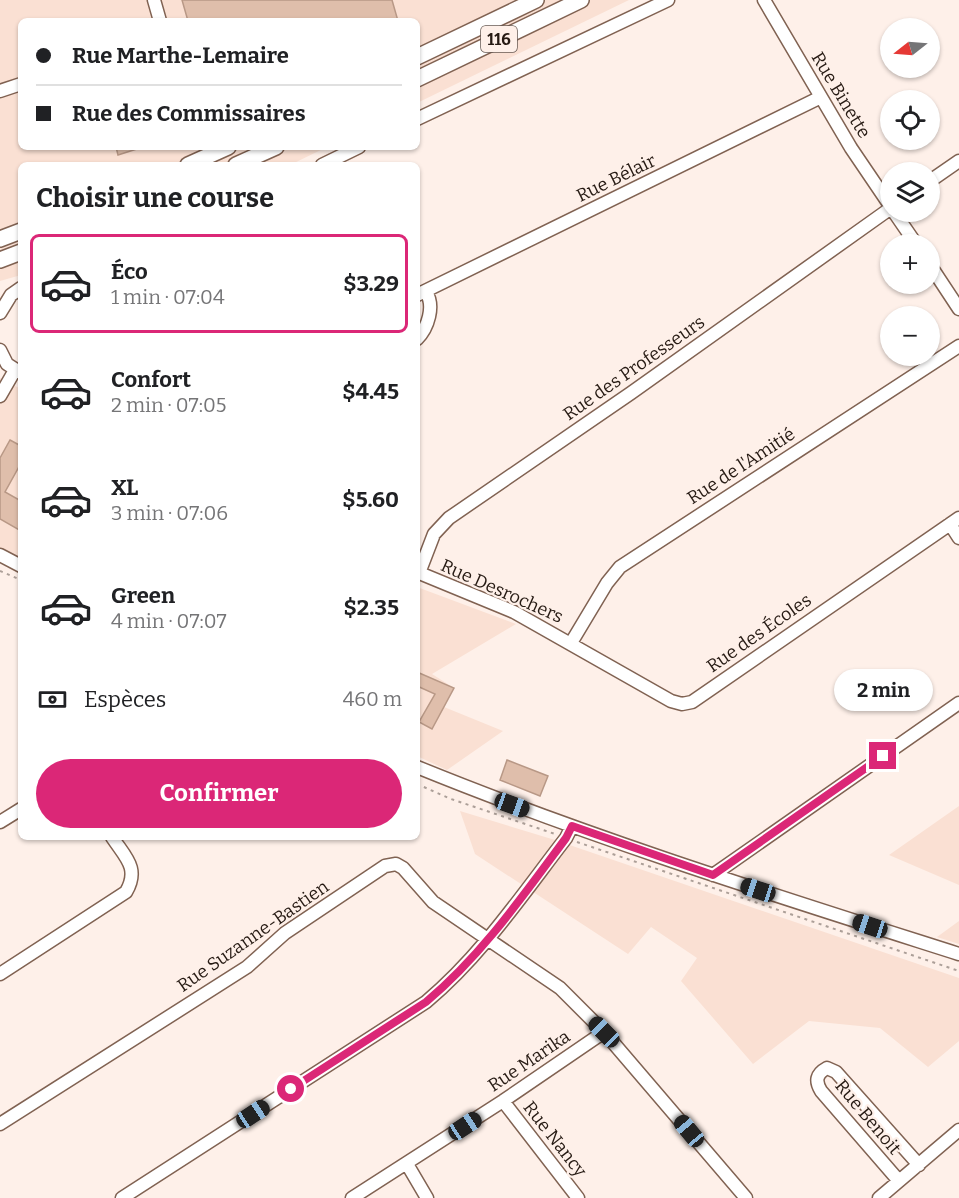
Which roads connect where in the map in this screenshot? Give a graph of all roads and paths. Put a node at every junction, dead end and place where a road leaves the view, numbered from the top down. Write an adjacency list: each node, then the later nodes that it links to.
1 (154, 0): 6 (street)
2 (536, 0): 7 (main road, 116)
3 (581, 0): 8 (main road, 116)
4 (668, 0): 12 (street)
5 (764, 0): 11 (street, Rue Binette)
6 (159, 18)
7 (420, 56)
8 (420, 78)
9 (18, 85): 10 (street)
10 (0, 91)
11 (821, 97): 21 (street, Rue Binette); 29 (street, Rue Bélair)
12 (420, 118)
13 (220, 150): 16 (main road)
14 (269, 150): 18 (main road)
15 (353, 150): 19 (street)
16 (203, 157)
17 (959, 161): 20 (street)
18 (243, 162)
19 (328, 162)
20 (940, 174)
21 (880, 191)
22 (880, 215): 41 (street, Rue des Professeurs)
23 (18, 232): 24 (main road)
24 (0, 239)
25 (18, 253): 26 (main road)
26 (0, 260)
27 (940, 280): 30 (street)
28 (18, 291): 31 (street)
29 (421, 293): 32 (street, Rue Bélair)
30 (959, 309)
31 (0, 313)
32 (420, 335)
33 (959, 346): 45 (street, Rue de l'Amitié)
34 (0, 350): 35 (street)
35 (18, 372): 36 (street)
36 (0, 396)
37 (954, 521): 38 (street); 45 (street, Rue des Écoles)
38 (959, 538)
39 (0, 555): 40 (street)
40 (18, 564)
41 (420, 568)
42 (0, 570): 44 (path)
43 (420, 574): 45 (street, Rue Desrochers)
44 (18, 579)
45 (571, 643)
46 (959, 703): 52 (street)
47 (420, 768): 50 (street)
48 (18, 811): 49 (street)
49 (0, 822)
50 (572, 826): 52 (street); 53 (street)
51 (114, 840): 55 (street)
52 (713, 875): 54 (street)
53 (489, 939): 56 (street, Rue Suzanne-Bastien); 58 (street, Rue Suzanne-Bastien); 63 (street)
54 (959, 954)
55 (0, 974)
56 (604, 1032): 57 (street, Rue Marika); 68 (street, Rue Suzanne-Bastien)
57 (503, 1101): 60 (street, Rue Marika); 67 (street, Rue Nancy)
58 (0, 1124)
59 (959, 1130): 61 (street)
60 (406, 1164): 65 (street, Rue Marika); 66 (street)
61 (919, 1164): 62 (street); 62 (street, Rue Benoit)
62 (899, 1181): 69 (street)
63 (140, 1193): 64 (street)
64 (122, 1198)
65 (352, 1198)
66 (427, 1198)
67 (578, 1198)
68 (746, 1198)
69 (879, 1198)

